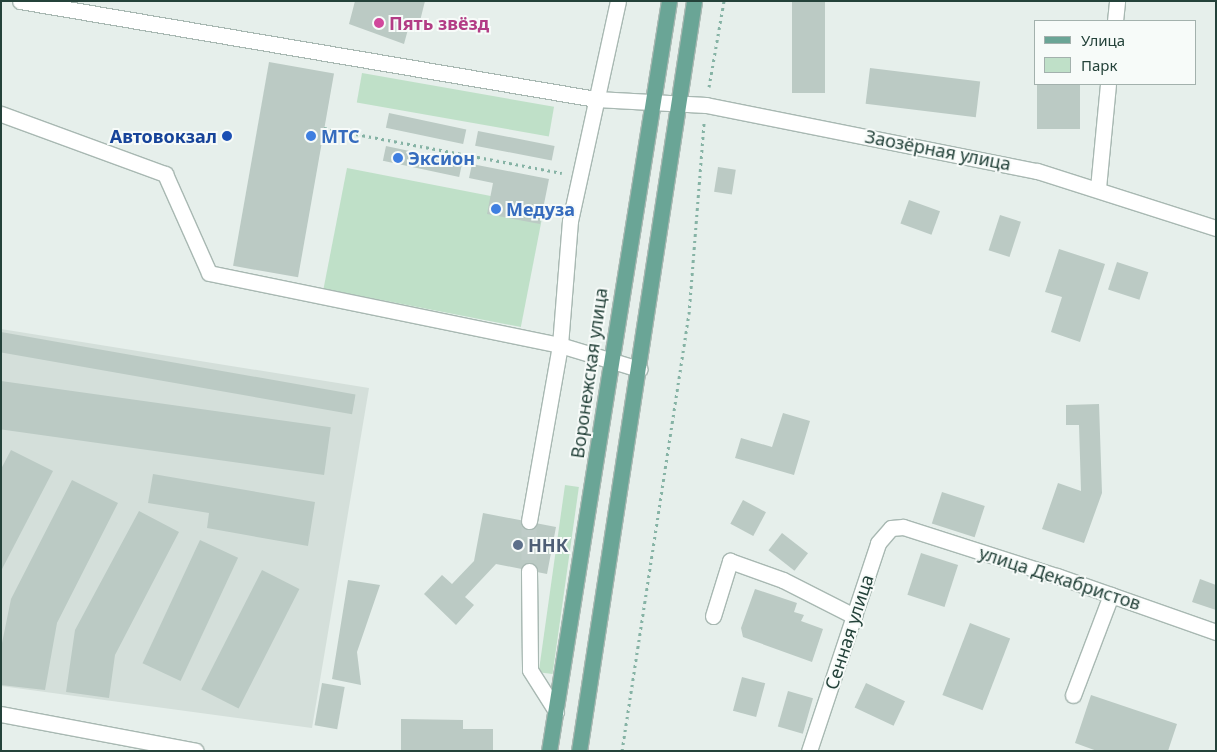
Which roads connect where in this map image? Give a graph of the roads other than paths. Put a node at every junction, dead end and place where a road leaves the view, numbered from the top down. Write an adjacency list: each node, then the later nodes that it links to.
1 (20, 1): 8 (street, Заозёрная улица)
2 (618, 1): 8 (street)
3 (670, 1): 10 (main road, Воронежская улица)
4 (694, 1): 9 (main road)
5 (1117, 1): 6 (street)
6 (1115, 20)
7 (1108, 85): 12 (street)
8 (596, 99): 10 (street, Заозёрная улица); 14 (street)
9 (681, 101): 10 (street, Заозёрная улица); 12 (street, Заозёрная улица); 16 (main road)
10 (655, 105): 15 (main road, Воронежская улица)
11 (1, 114): 14 (street)
12 (1098, 188): 13 (street, Заозёрная улица)
13 (1216, 228)
14 (560, 345): 15 (street); 17 (street)
15 (610, 363): 16 (street); 25 (main road, Воронежская улица)
16 (639, 369): 29 (main road)
17 (529, 522)
18 (903, 527): 20 (street, улица Декабристов); 22 (street, Сенная улица)
19 (529, 570): 25 (street)
20 (1111, 595): 23 (street, улица Декабристов); 24 (street)
21 (713, 616): 22 (street)
22 (854, 616): 30 (street, Сенная улица)
23 (1216, 632)
24 (1073, 695)
25 (556, 711): 28 (main road, Воронежская улица)
26 (1, 714): 27 (street)
27 (196, 751)
28 (549, 751)
29 (579, 751)
30 (809, 751)

